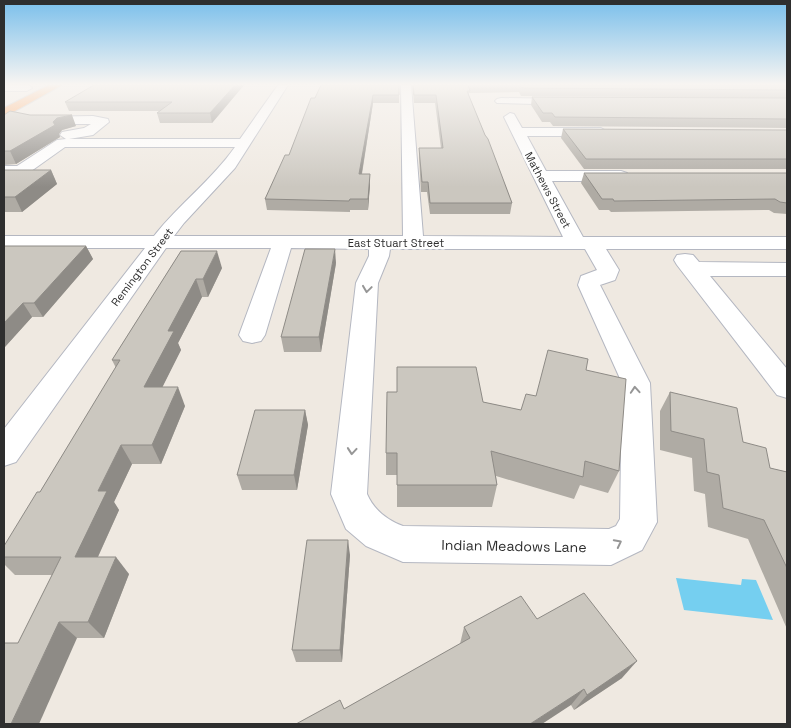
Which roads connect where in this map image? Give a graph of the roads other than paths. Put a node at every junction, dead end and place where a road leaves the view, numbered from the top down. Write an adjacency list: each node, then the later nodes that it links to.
1 (20, 119): 7 (street)
2 (261, 119): 8 (street, Remington Street)
3 (408, 119): 16 (street)
4 (510, 119): 5 (street, Mathews Street)
5 (517, 132): 6 (street); 10 (street, Mathews Street)
6 (617, 132)
7 (63, 135)
8 (245, 143): 9 (street); 13 (street, Remington Street)
9 (4, 171)
10 (540, 176): 11 (street); 17 (street, Mathews Street)
11 (639, 176)
12 (4, 242): 13 (street, East Stuart Street)
13 (160, 242): 14 (street, East Stuart Street); 24 (street, Remington Street)
14 (283, 243): 15 (street, East Stuart Street); 22 (street)
15 (380, 243): 16 (street, East Stuart Street); 17 (street, Indian Meadows Lane, one-way to 17)
16 (413, 243): 17 (street, East Stuart Street)
17 (584, 243): 18 (street, East Stuart Street)
18 (671, 243): 19 (street, East Stuart Street); 20 (street)
19 (787, 243)
20 (693, 269): 21 (street); 23 (street)
21 (787, 269)
22 (252, 335)
23 (787, 388)
24 (4, 453)

